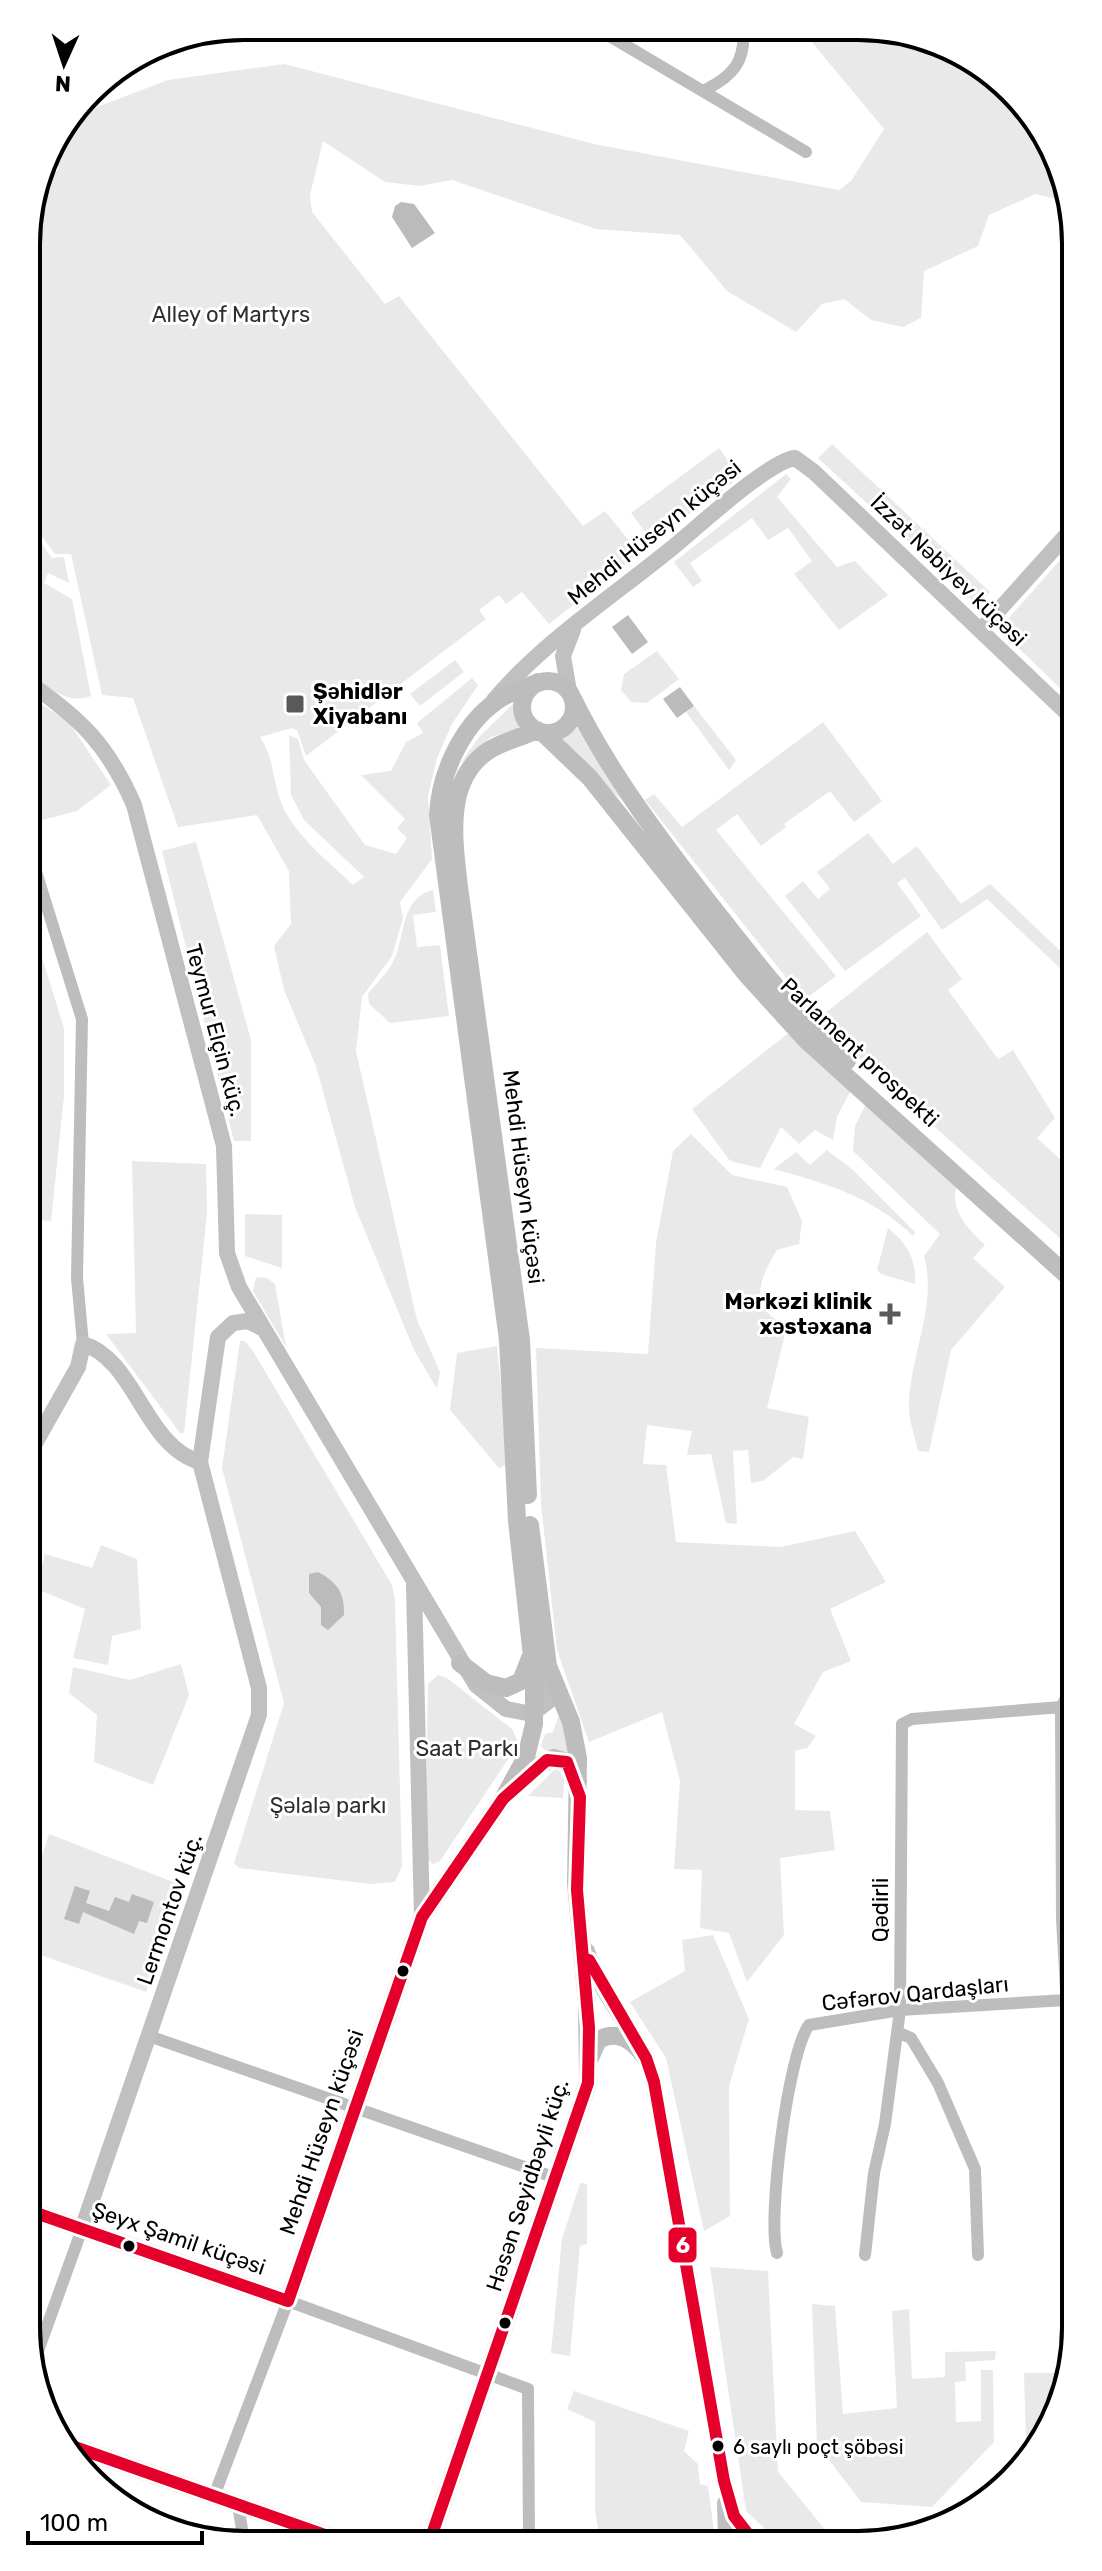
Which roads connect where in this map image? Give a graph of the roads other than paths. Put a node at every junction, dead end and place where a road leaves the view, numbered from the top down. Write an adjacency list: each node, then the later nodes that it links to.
1 (617, 40): 3 (street)
2 (743, 40): 3 (street)
3 (705, 90): 4 (street)
4 (806, 152)
5 (795, 458): 7 (main road, Mehdi Hüseyn küçəsi); 8 (main road, İzzət Nəbiyev küçəsi)
6 (1062, 540): 8 (main road)
7 (576, 625): 9 (main road, Mehdi Hüseyn küçəsi); 12 (main road)
8 (981, 630): 13 (main road, İzzət Nəbiyev küçəsi)
9 (541, 654): 11 (main road); 14 (main road, Mehdi Hüseyn küçəsi)
10 (40, 690): 19 (main road, Teymur Elçin küç.)
11 (528, 691): 12 (main road); 14 (main road, Mehdi Hüseyn küçəsi); 15 (main road)
12 (570, 693): 15 (main road); 17 (main road, Parlament prospekti)
13 (1062, 708)
14 (479, 718): 24 (main road, Mehdi Hüseyn küçəsi)
15 (539, 731): 18 (main road, Parlament prospekti); 26 (main road, Mehdi Hüseyn küçəsi)
16 (40, 884): 20 (street)
17 (1062, 1254)
18 (1062, 1271)
19 (264, 1329): 22 (main road, Lermontov küç.); 23 (main road)
20 (83, 1344): 21 (main road); 22 (main road)
21 (40, 1434)
22 (200, 1462): 37 (main road, Lermontov küç.)
23 (414, 1580): 25 (main road); 32 (main road)
24 (531, 1647): 25 (main road); 28 (main road, Mehdi Hüseyn küçəsi)
25 (460, 1663): 28 (main road)
26 (549, 1673): 28 (main road); 30 (main road, Mehdi Hüseyn küçəsi)
27 (1061, 1707): 29 (street); 35 (street, Qədirli)
28 (535, 1713): 31 (main road, Mehdi Hüseyn küçəsi)
29 (1062, 1766)
30 (579, 1784): 31 (main road); 33 (main road, Həsən Seyidbəyli küç.)
31 (503, 1799): 32 (main road, Mehdi Hüseyn küçəsi)
32 (422, 1917): 40 (main road, Mehdi Hüseyn küçəsi)
33 (580, 1928): 38 (main road); 39 (main road, Həsən Seyidbəyli küç.)
34 (1062, 2000): 35 (street, Cəfərov Qardaşları)
35 (900, 2010): 36 (street, Qədirli); 44 (street, Cəfərov Qardaşları)
36 (897, 2032): 45 (street, Qədirli); 46 (street)
37 (149, 2036): 40 (street); 43 (main road, Lermontov küç.)
38 (646, 2058): 39 (main road); 51 (main road)
39 (589, 2069): 41 (main road, Həsən Seyidbəyli küç.)
40 (352, 2110): 41 (street); 47 (main road, Mehdi Hüseyn küçəsi)
41 (556, 2178): 49 (main road, Həsən Seyidbəyli küç.)
42 (40, 2214): 43 (main road, Şeyx Şamil küçəsi)
43 (82, 2229): 47 (main road, Şeyx Şamil küçəsi); 48 (street, Lermontov küç.)
44 (777, 2253)
45 (865, 2255)
46 (978, 2255)
47 (288, 2301): 49 (street, Şeyx Şamil küçəsi); 52 (street, Mehdi Hüseyn küçəsi)
48 (41, 2342)
49 (490, 2374): 56 (main road, Həsən Seyidbəyli küç.); 57 (street, Şeyx Şamil küçəsi)
50 (81, 2449): 52 (main road)
51 (724, 2481): 58 (main road); 59 (main road)
52 (214, 2496): 53 (main road)
53 (238, 2505): 54 (street); 55 (main road)
54 (242, 2531)
55 (313, 2531)
56 (433, 2531)
57 (529, 2531)
58 (726, 2531)
59 (746, 2531)

